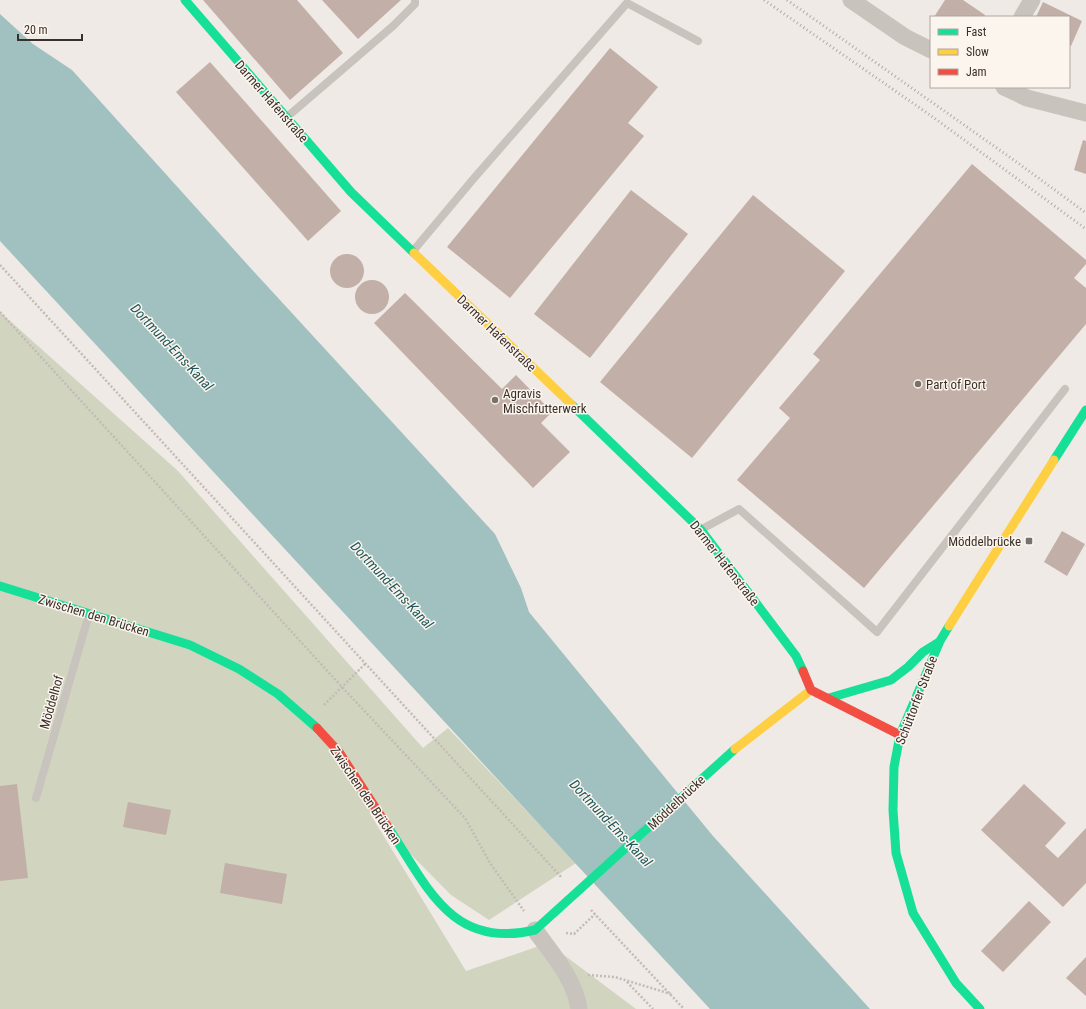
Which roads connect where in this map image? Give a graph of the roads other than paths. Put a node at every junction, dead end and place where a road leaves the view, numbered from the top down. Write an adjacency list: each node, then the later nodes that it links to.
1 (184, 0): 10 (street, Darmer Hafenstraße)
2 (415, 0): 10 (lane)
3 (851, 0): 7 (street)
4 (1032, 0): 5 (street)
5 (1023, 16)
6 (698, 41): 11 (lane)
7 (930, 50)
8 (1006, 88): 9 (street)
9 (1086, 114)
10 (286, 117): 11 (street, Darmer Hafenstraße)
11 (412, 252): 14 (street, Darmer Hafenstraße)
12 (1065, 389): 14 (lane)
13 (1086, 410): 17 (street, Schüttorfer Straße)
14 (701, 530): 18 (street, Darmer Hafenstraße)
15 (0, 586): 16 (street, Zwischen den Brücken)
16 (89, 614): 21 (lane, Möddelhof); 23 (street, Zwischen den Brücken)
17 (940, 641): 19 (street); 20 (street, Schüttorfer Straße)
18 (811, 690): 19 (street); 22 (street, Möddelbrücke)
19 (829, 698): 20 (street)
20 (900, 735): 25 (street, Schüttorfer Straße)
21 (36, 798)
22 (557, 911): 23 (street, Zwischen den Brücken)
23 (534, 930): 24 (street)
24 (578, 1009)
25 (980, 1009)

